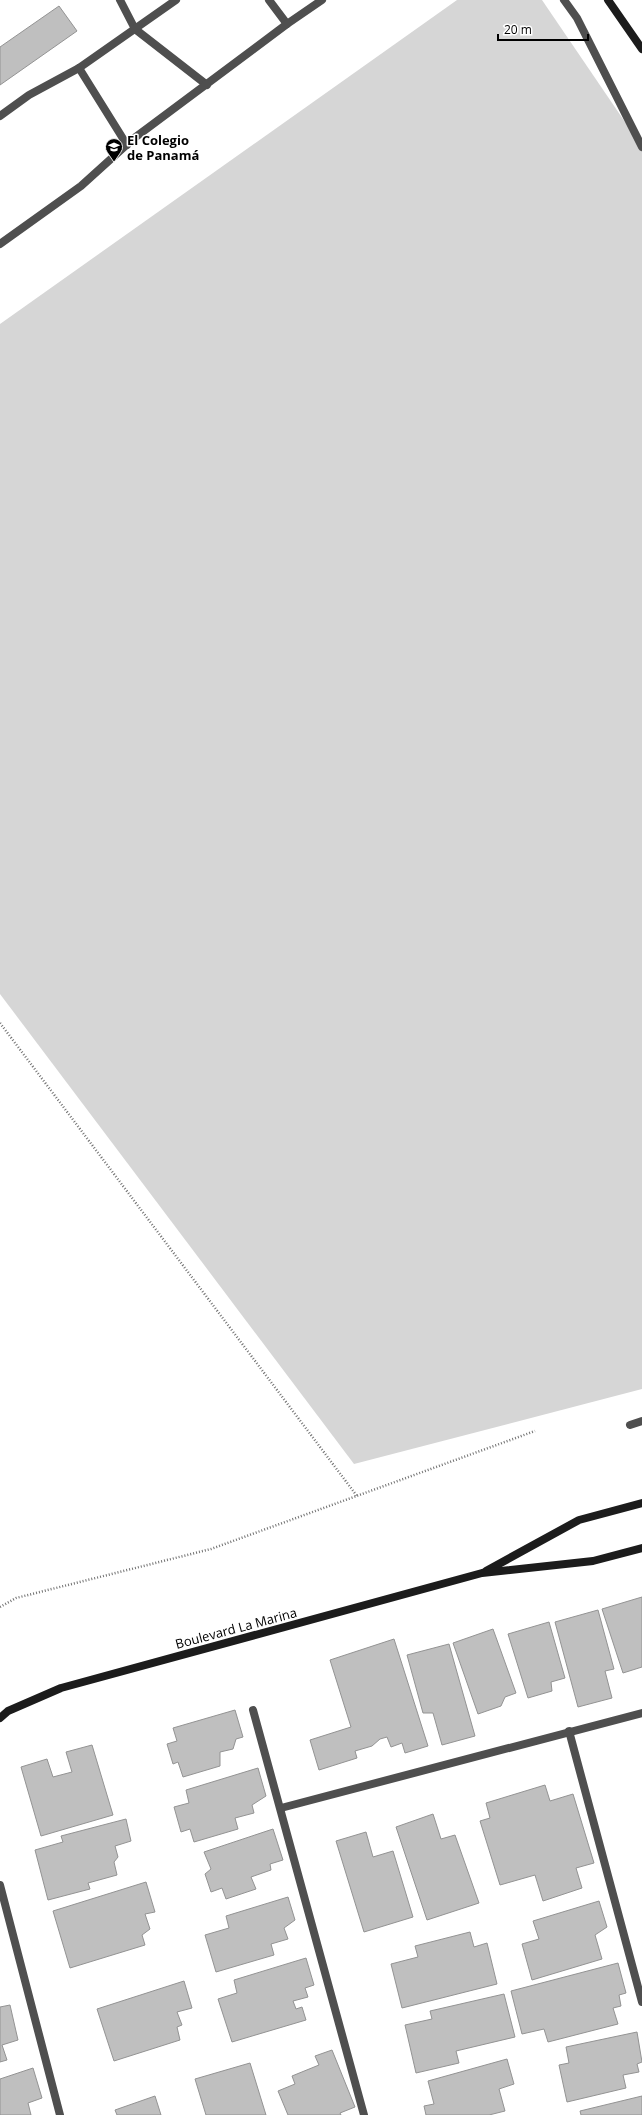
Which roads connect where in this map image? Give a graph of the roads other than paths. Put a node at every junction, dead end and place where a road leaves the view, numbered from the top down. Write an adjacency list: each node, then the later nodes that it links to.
1 (120, 0): 8 (street)
2 (176, 0): 8 (street)
3 (269, 0): 7 (street)
4 (322, 0): 7 (street)
5 (564, 0): 14 (street)
6 (608, 0): 9 (street)
7 (287, 24): 11 (street)
8 (135, 29): 10 (street); 11 (street)
9 (642, 49)
10 (79, 68): 12 (street); 13 (street)
11 (207, 84): 13 (street)
12 (0, 116)
13 (127, 145): 15 (street)
14 (642, 147)
15 (0, 244)
16 (642, 1421): 17 (street)
17 (630, 1425)
18 (642, 1503): 20 (street, Boulevard La Marina)
19 (642, 1548): 20 (street, Boulevard La Marina)
20 (482, 1573): 23 (street, Boulevard La Marina)
21 (252, 1710): 25 (street)
22 (642, 1712): 24 (street)
23 (0, 1718)
24 (569, 1731): 25 (street); 27 (street)
25 (281, 1808): 29 (street)
26 (0, 1885): 28 (street)
27 (642, 2002)
28 (60, 2115)
29 (364, 2115)

